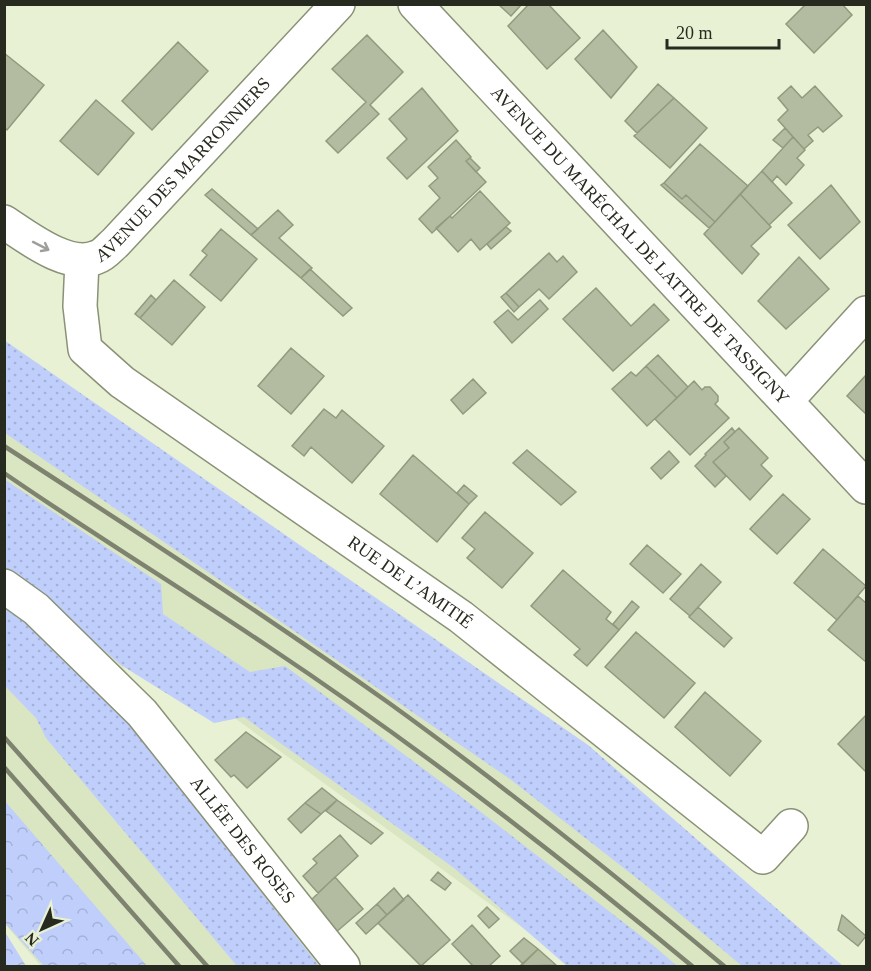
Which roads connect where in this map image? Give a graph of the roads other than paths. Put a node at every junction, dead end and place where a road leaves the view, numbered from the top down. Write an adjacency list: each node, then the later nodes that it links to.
1 (338, 4): 4 (street, AVENUE DES MARRONNIERS)
2 (415, 4): 6 (street, AVENUE DU MARÉCHAL DE LATTRE DE TASSIGNY)
3 (4, 222): 4 (street, AVENUE DES MARRONNIERS, one-way to 4)
4 (82, 261): 9 (street, RUE DE L’AMITIÉ)
5 (867, 313): 6 (street)
6 (786, 401): 7 (street, AVENUE DU MARÉCHAL DE LATTRE DE TASSIGNY)
7 (867, 487)
8 (4, 586): 10 (street, ALLÉE DES ROSES)
9 (791, 826)
10 (344, 966)

